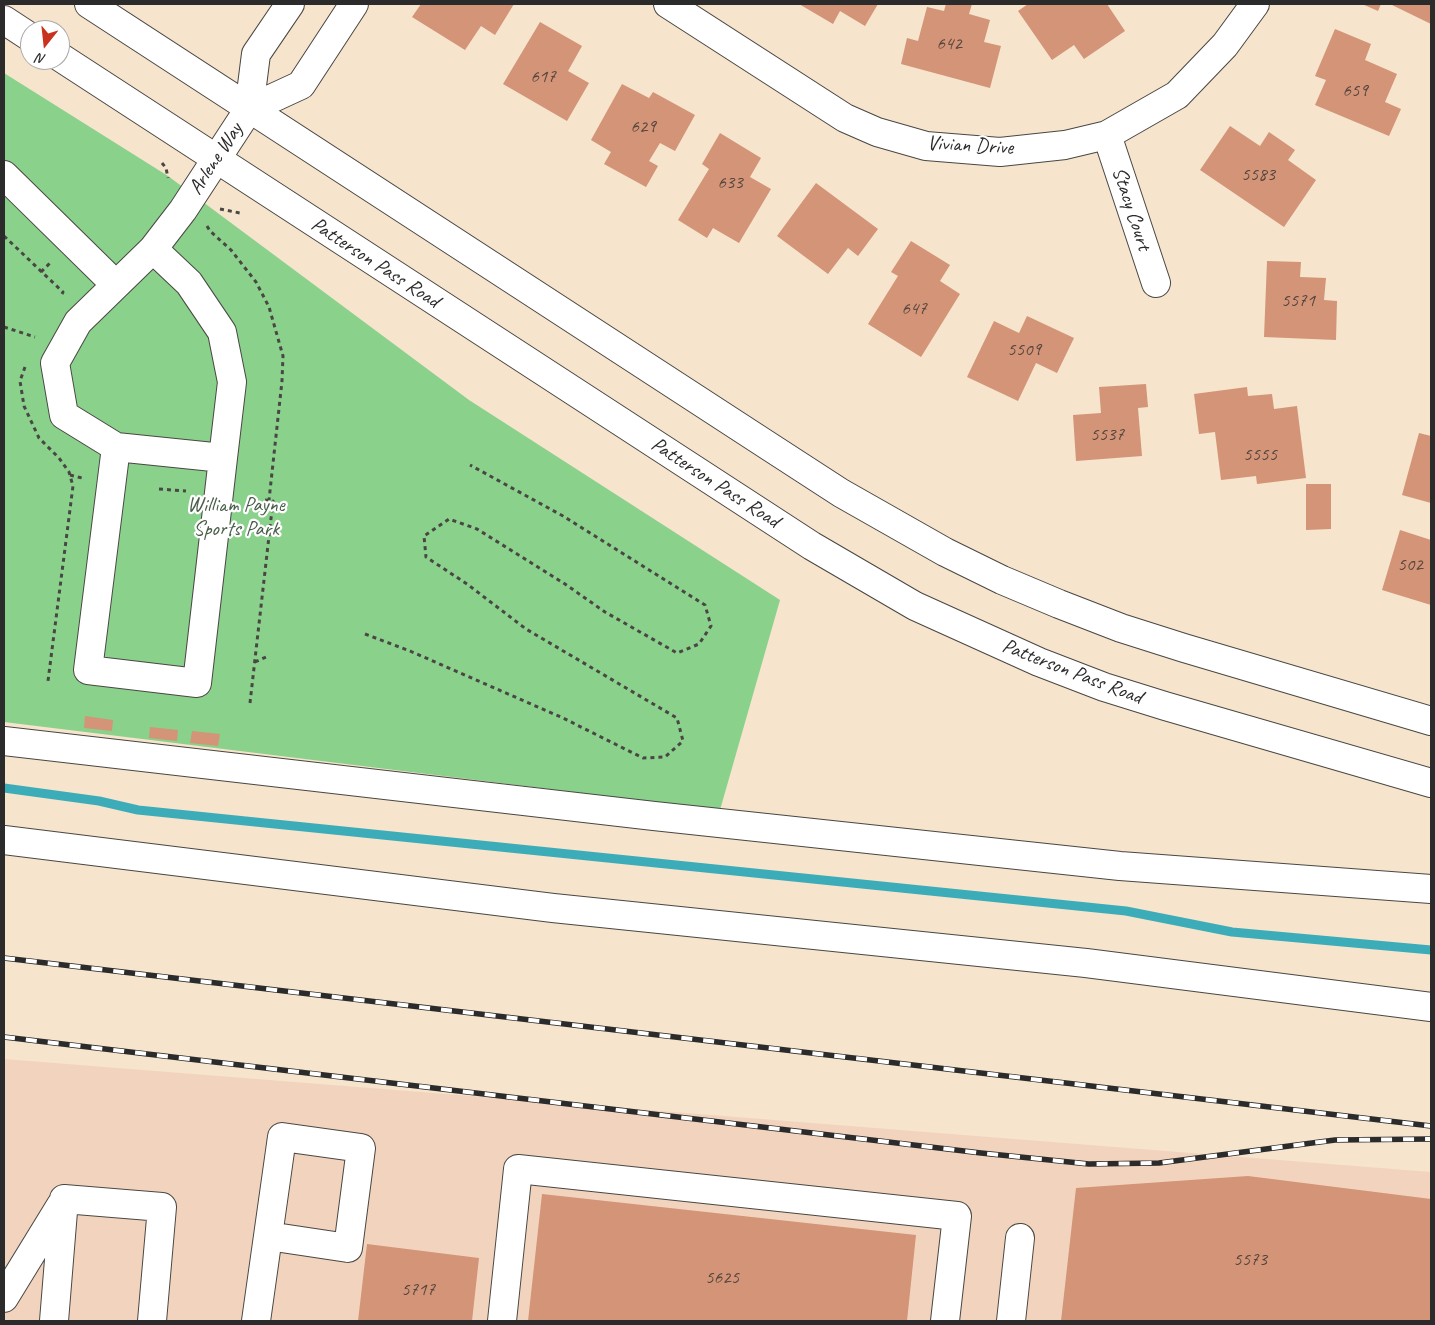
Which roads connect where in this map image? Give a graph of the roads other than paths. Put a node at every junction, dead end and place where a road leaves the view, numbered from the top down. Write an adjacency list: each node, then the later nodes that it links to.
1 (89, 4): 9 (main road)
2 (290, 4): 9 (main road, Arlene Way)
3 (354, 4): 9 (main road, Arlene Way)
4 (668, 4): 10 (main road, Vivian Drive)
5 (1255, 4): 10 (main road, Vivian Drive)
6 (4, 20): 7 (main road)
7 (20, 30)
8 (70, 64): 11 (main road, Patterson Pass Road)
9 (249, 109): 11 (main road, Arlene Way); 18 (main road)
10 (1107, 135): 14 (main road, Stacy Court)
11 (216, 159): 13 (main road, Arlene Way); 20 (main road, Patterson Pass Road)
12 (4, 175): 15 (main road)
13 (153, 249): 15 (main road, Arlene Way); 17 (main road)
14 (1156, 283)
15 (116, 285): 16 (main road, Arlene Way)
16 (116, 447): 17 (main road); 17 (main road)
17 (223, 458)
18 (1431, 721)
19 (4, 740): 22 (main road)
20 (1431, 783)
21 (4, 840): 23 (main road)
22 (1431, 889)
23 (1431, 1007)
24 (64, 1199): 27 (main road); 28 (main road); 29 (main road)
25 (268, 1236): 25 (main road); 30 (main road)
26 (1020, 1238): 33 (main road)
27 (4, 1298)
28 (54, 1321)
29 (152, 1321)
30 (256, 1321)
31 (502, 1321): 32 (main road)
32 (945, 1321)
33 (1010, 1321)

